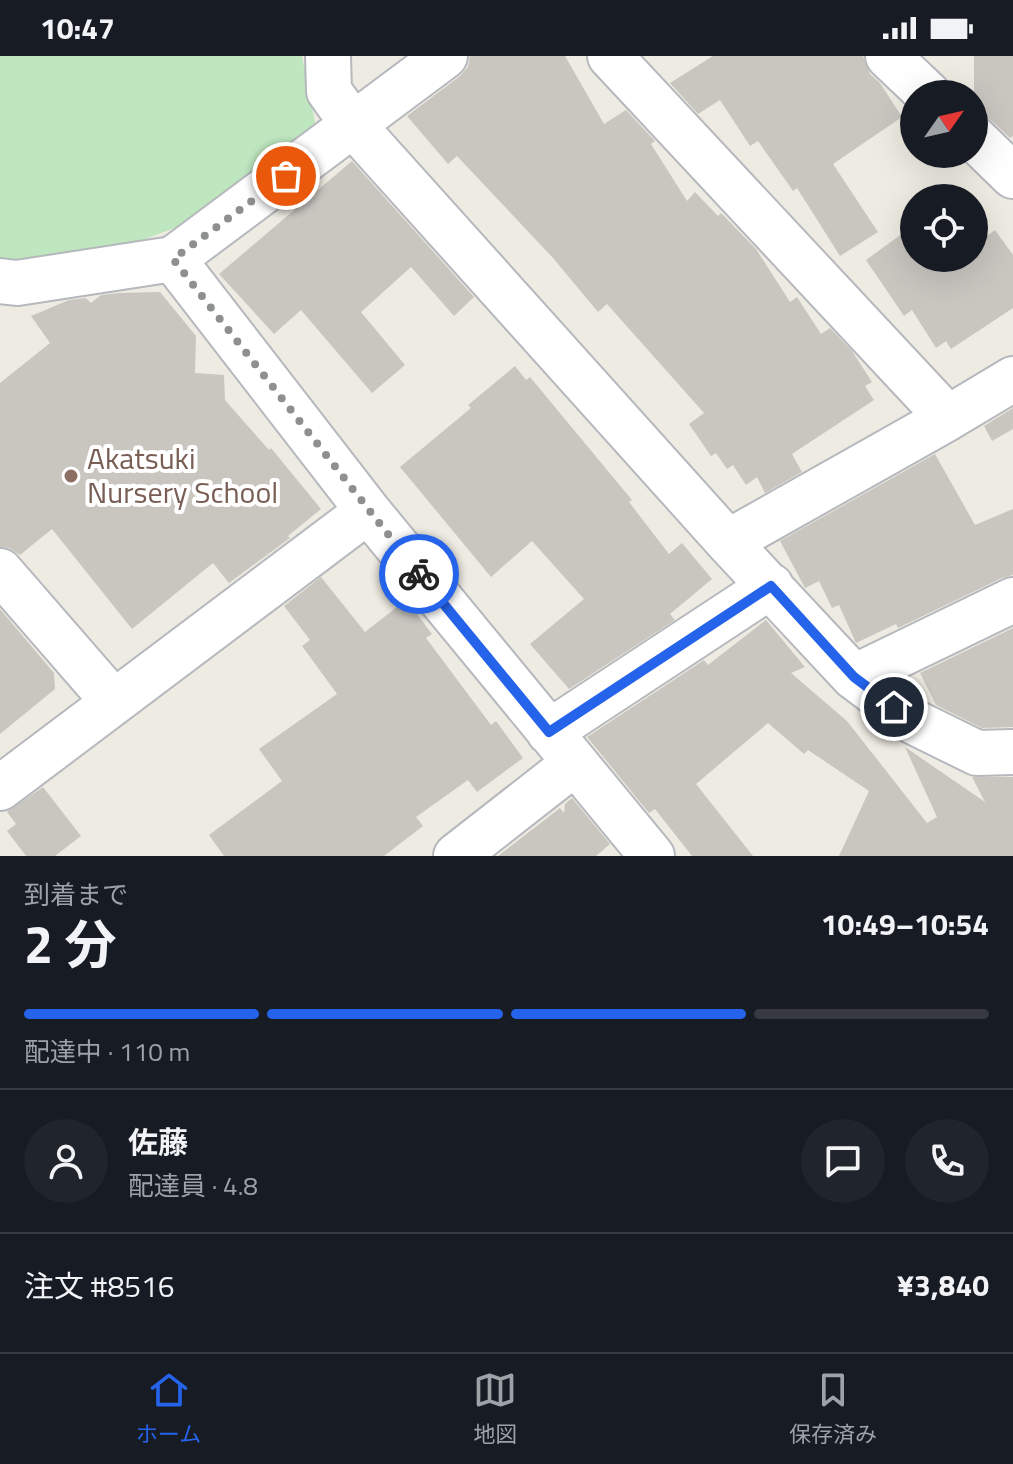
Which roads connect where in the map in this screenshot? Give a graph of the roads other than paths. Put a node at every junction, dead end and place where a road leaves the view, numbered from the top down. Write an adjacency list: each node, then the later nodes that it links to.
1 (328, 56): 6 (street)
2 (445, 56): 6 (street)
3 (610, 56): 12 (street)
4 (888, 56): 5 (street)
5 (913, 80)
6 (354, 126): 9 (street); 14 (street)
7 (988, 152): 8 (street)
8 (1013, 176)
9 (173, 259): 10 (street); 13 (street)
10 (0, 281)
11 (1013, 379): 12 (street)
12 (948, 418): 14 (street)
13 (368, 511): 19 (street); 20 (street)
14 (728, 542): 16 (street)
15 (0, 571): 19 (street)
16 (771, 586): 18 (street); 20 (street)
17 (1013, 600): 18 (street)
18 (854, 677): 21 (street)
19 (113, 701): 22 (street)
20 (562, 748): 23 (street); 24 (street)
21 (1013, 752)
22 (0, 788)
23 (456, 856)
24 (652, 856)

